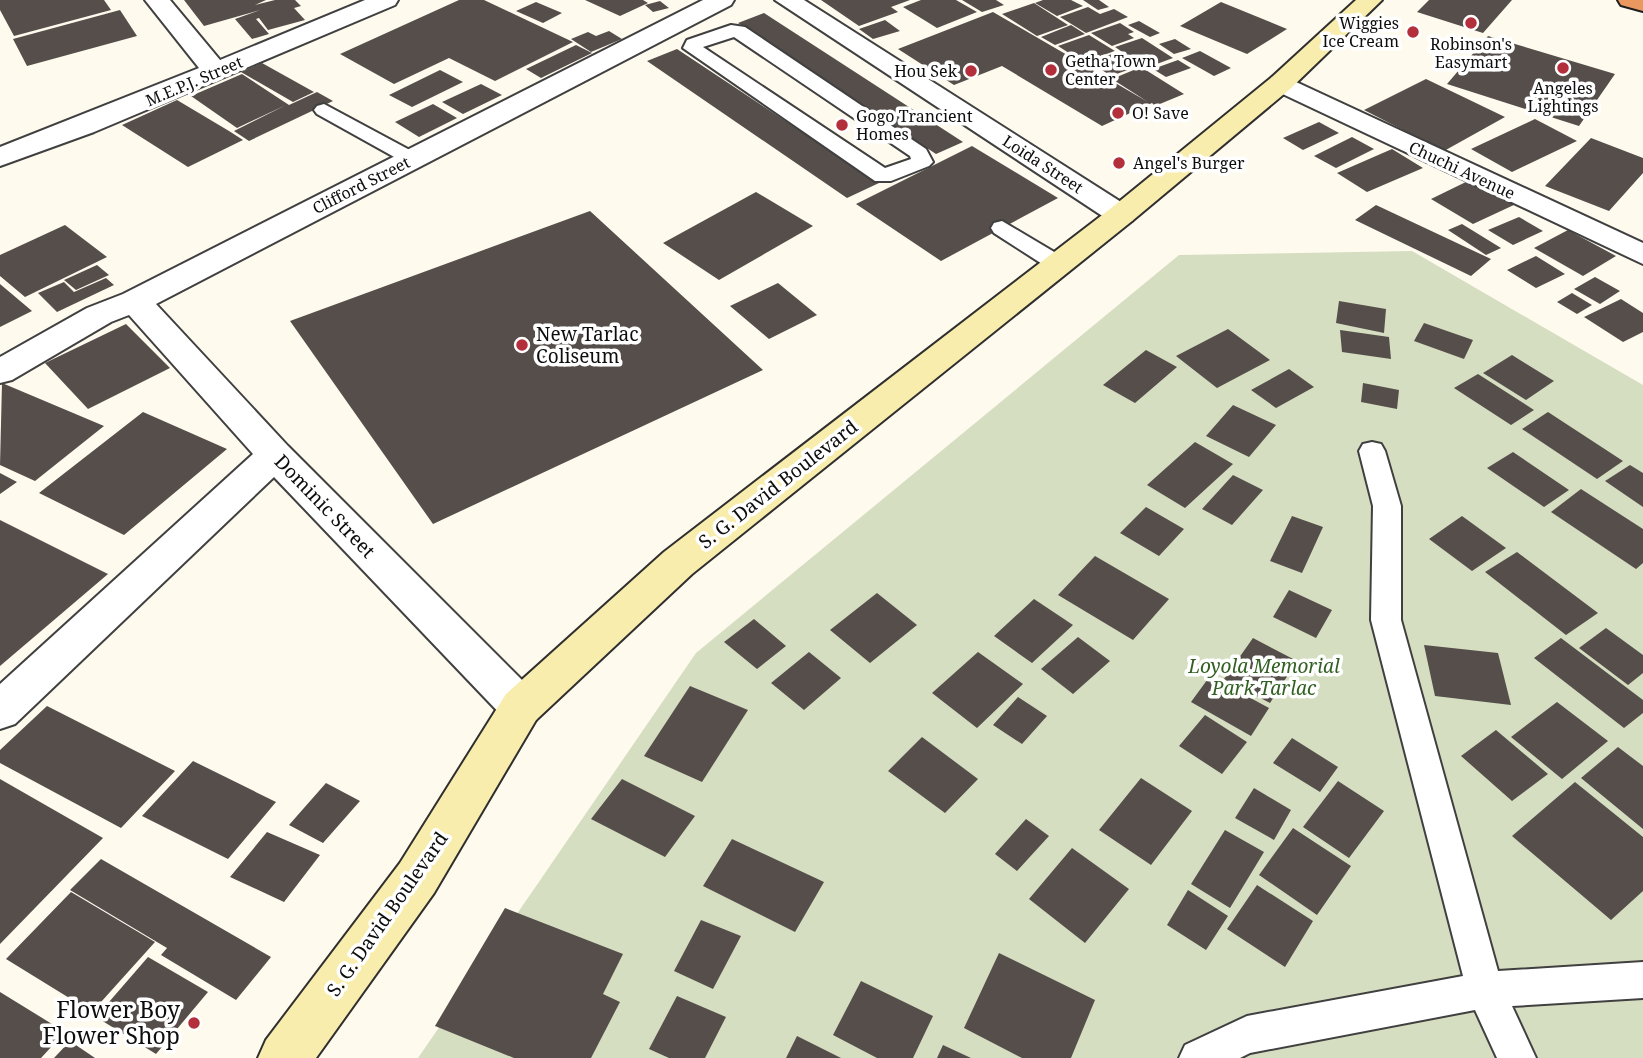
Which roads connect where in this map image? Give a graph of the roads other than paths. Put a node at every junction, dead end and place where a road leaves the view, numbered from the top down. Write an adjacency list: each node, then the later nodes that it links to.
1 (157, 0): 10 (street)
2 (386, 0): 10 (street, M.E.P.J. Street)
3 (722, 0): 8 (street, Clifford Street)
4 (787, 0): 15 (street, Loida Street)
5 (1370, 0): 11 (street, S. G. David Boulevard)
6 (1630, 0): 7 (highway)
7 (1643, 4)
8 (673, 26): 9 (lane); 14 (street, Clifford Street)
9 (708, 39): 9 (lane)
10 (216, 72): 13 (street, M.E.P.J. Street)
11 (1280, 83): 15 (street, S. G. David Boulevard); 17 (street, Chuchi Avenue)
12 (324, 110): 14 (lane)
13 (0, 157)
14 (412, 159): 19 (street, Clifford Street)
15 (1121, 215): 18 (street, S. G. David Boulevard)
16 (1002, 228): 18 (lane)
17 (1643, 255)
18 (1058, 264): 23 (street, S. G. David Boulevard)
19 (135, 301): 20 (street, Clifford Street); 22 (street, Dominic Street)
20 (0, 372)
21 (1372, 451): 26 (lane)
22 (275, 455): 23 (street, Dominic Street); 24 (street)
23 (521, 707): 27 (street, S. G. David Boulevard)
24 (0, 711)
25 (1643, 980): 26 (lane)
26 (1485, 990): 28 (lane); 29 (lane)
27 (284, 1058)
28 (1198, 1058)
29 (1517, 1058)

